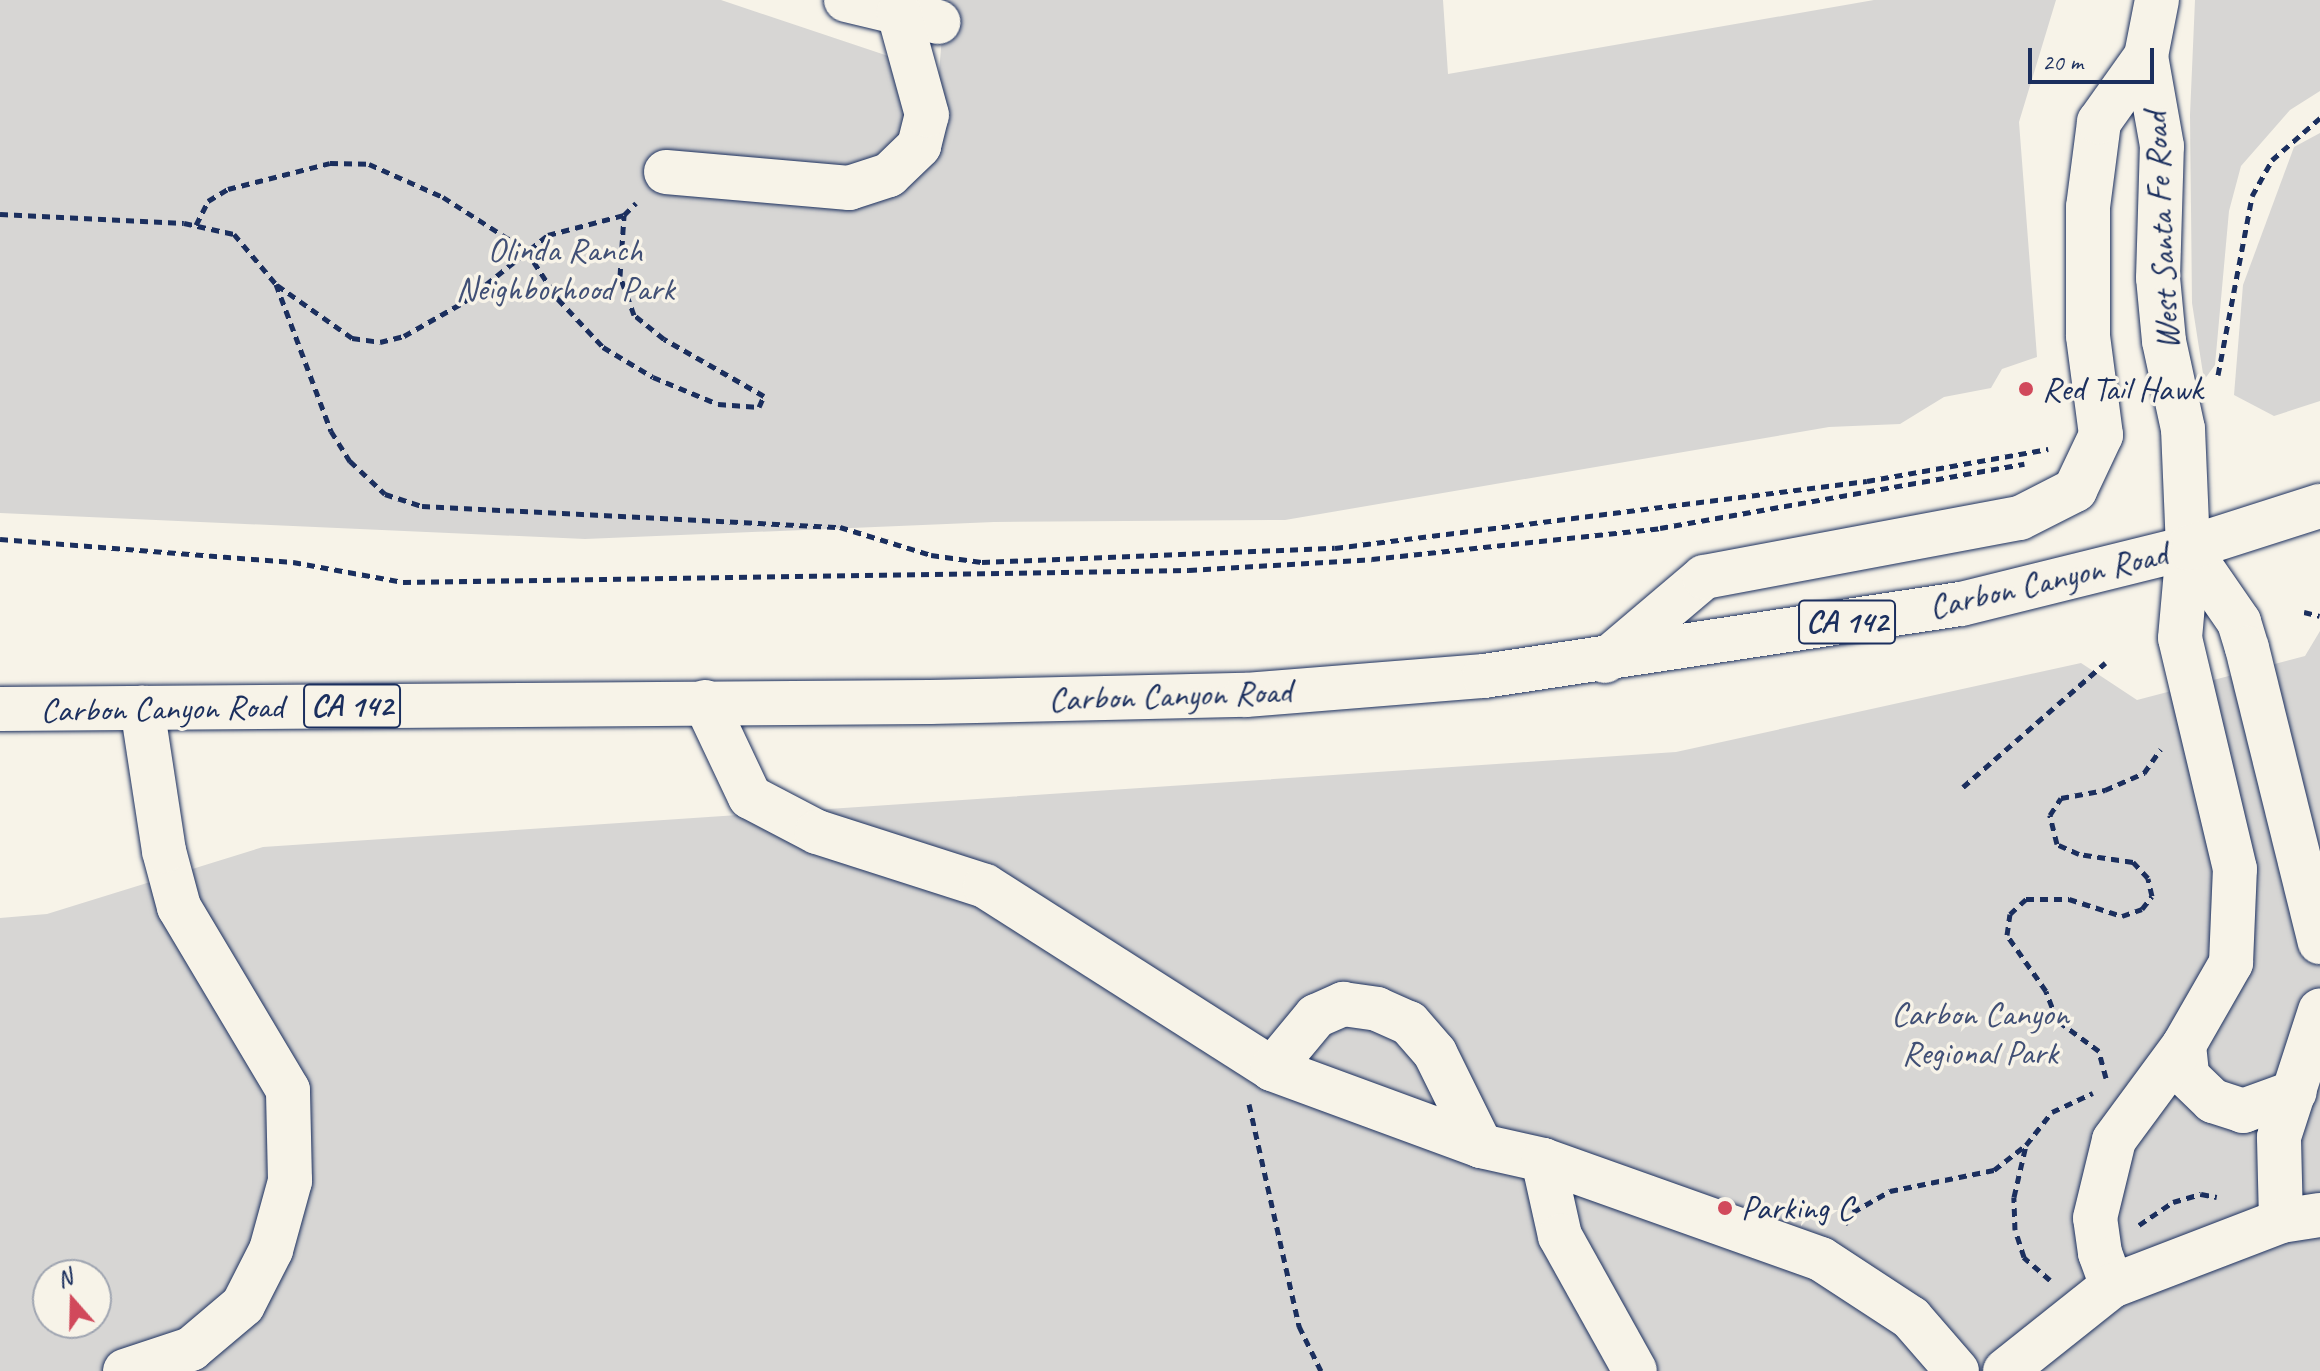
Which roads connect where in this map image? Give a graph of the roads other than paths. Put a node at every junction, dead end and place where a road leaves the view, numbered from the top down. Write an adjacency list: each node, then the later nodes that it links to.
1 (846, 0): 4 (main road)
2 (2157, 0): 3 (main road, West Santa Fe Road)
3 (2146, 56): 6 (main road, West Santa Fe Road); 7 (main road, West Santa Fe Road)
4 (666, 172)
5 (2320, 506): 6 (main road, Carbon Canyon Road / CA 142)
6 (2188, 548): 7 (main road, Carbon Canyon Road / CA 142); 11 (main road); 13 (main road, West Santa Fe Road)
7 (1605, 661): 8 (main road, Carbon Canyon Road / CA 142)
8 (705, 702): 9 (main road, Carbon Canyon Road / CA 142); 14 (main road)
9 (142, 708): 10 (main road, Carbon Canyon Road / CA 142); 20 (main road)
10 (0, 709)
11 (2320, 942)
12 (2320, 1011): 15 (main road)
13 (2184, 1045): 15 (main road); 19 (main road, West Santa Fe Road)
14 (1272, 1069): 16 (main road); 16 (main road)
15 (2295, 1092): 18 (main road)
16 (1481, 1146): 17 (main road)
17 (1543, 1160): 21 (main road); 22 (main road)
18 (2300, 1218): 19 (main road)
19 (2106, 1270): 23 (main road)
20 (125, 1371)
21 (1635, 1371)
22 (1957, 1371)
23 (2005, 1371)

